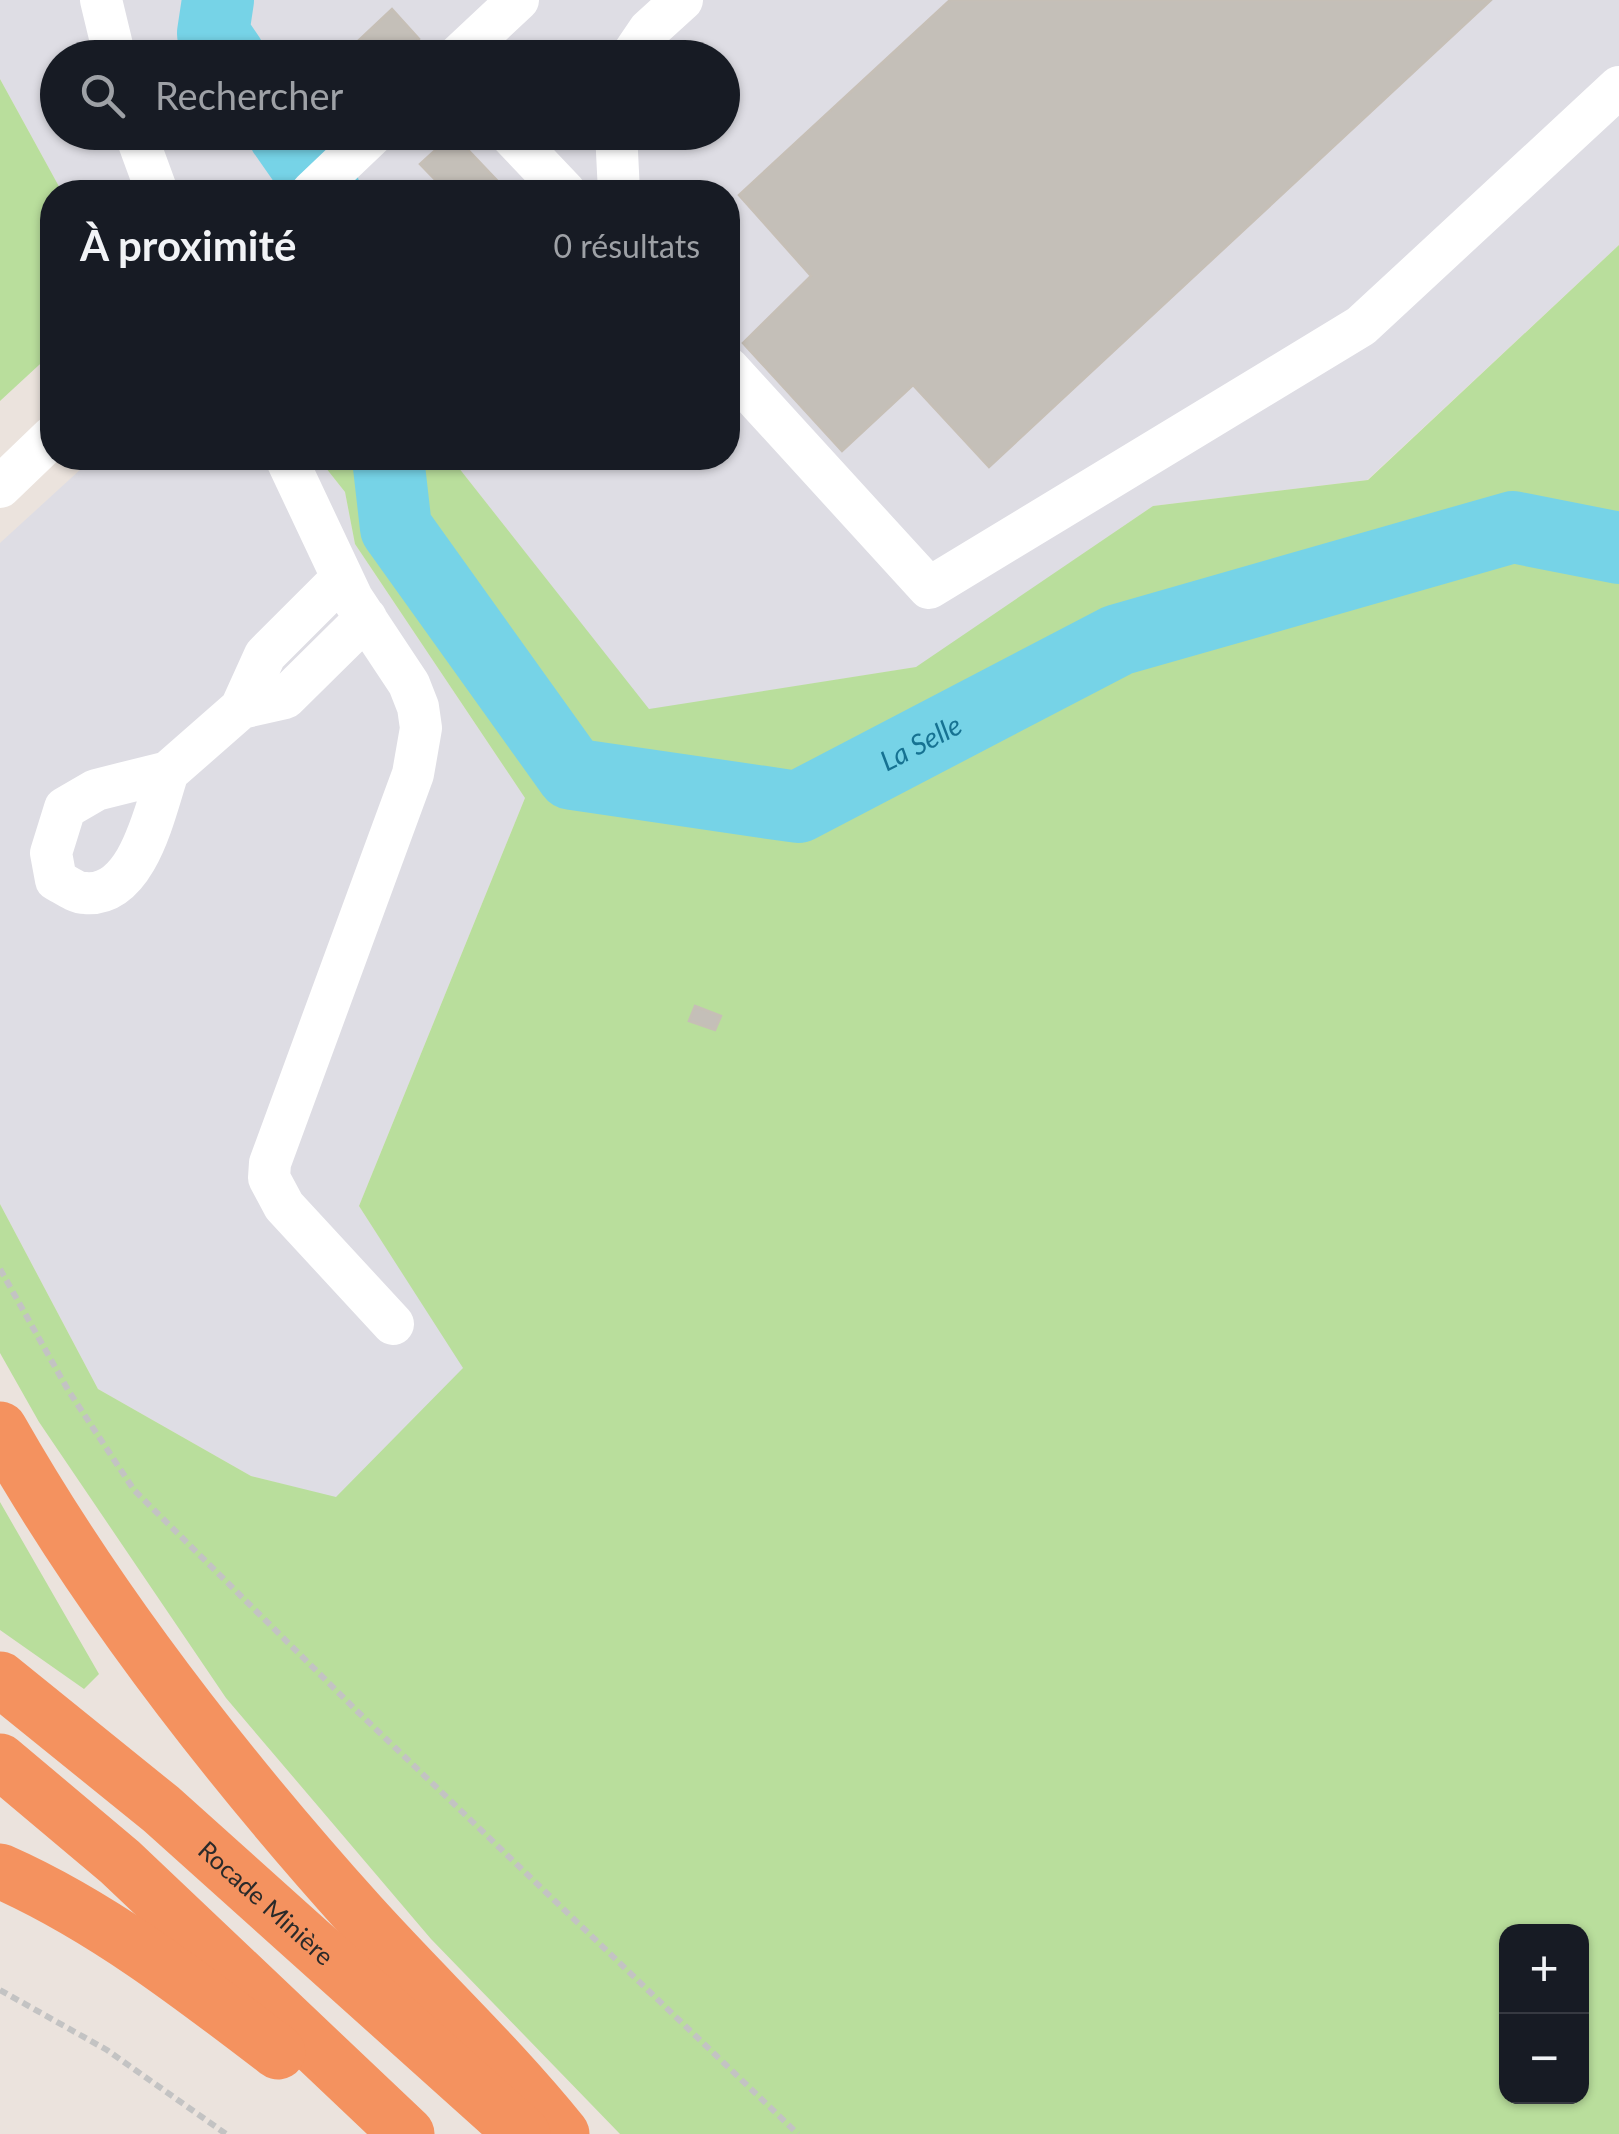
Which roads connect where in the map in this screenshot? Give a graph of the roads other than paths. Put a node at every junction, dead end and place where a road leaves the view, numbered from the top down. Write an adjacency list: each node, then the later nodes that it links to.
1 (100, 0): 4 (street)
2 (518, 0): 5 (street)
3 (682, 0): 6 (street)
4 (110, 40)
5 (475, 40)
6 (642, 40)
7 (1619, 87): 16 (street)
8 (141, 150): 12 (street)
9 (356, 150): 13 (street)
10 (525, 150): 14 (street)
11 (617, 150): 15 (street)
12 (152, 180)
13 (325, 180)
14 (554, 180)
15 (618, 180)
16 (740, 381)
17 (40, 449): 19 (street)
18 (292, 470): 20 (street)
19 (0, 487)
20 (342, 578): 21 (street); 22 (street)
21 (366, 618): 22 (street); 24 (street)
22 (241, 708): 23 (street)
23 (168, 772)
24 (393, 1324)
25 (0, 1429): 32 (highway)
26 (0, 1679): 31 (highway, Rocade Minière)
27 (0, 1761): 30 (highway)
28 (0, 1872): 29 (highway)
29 (383, 2134)
30 (408, 2134)
31 (524, 2134)
32 (562, 2134)

